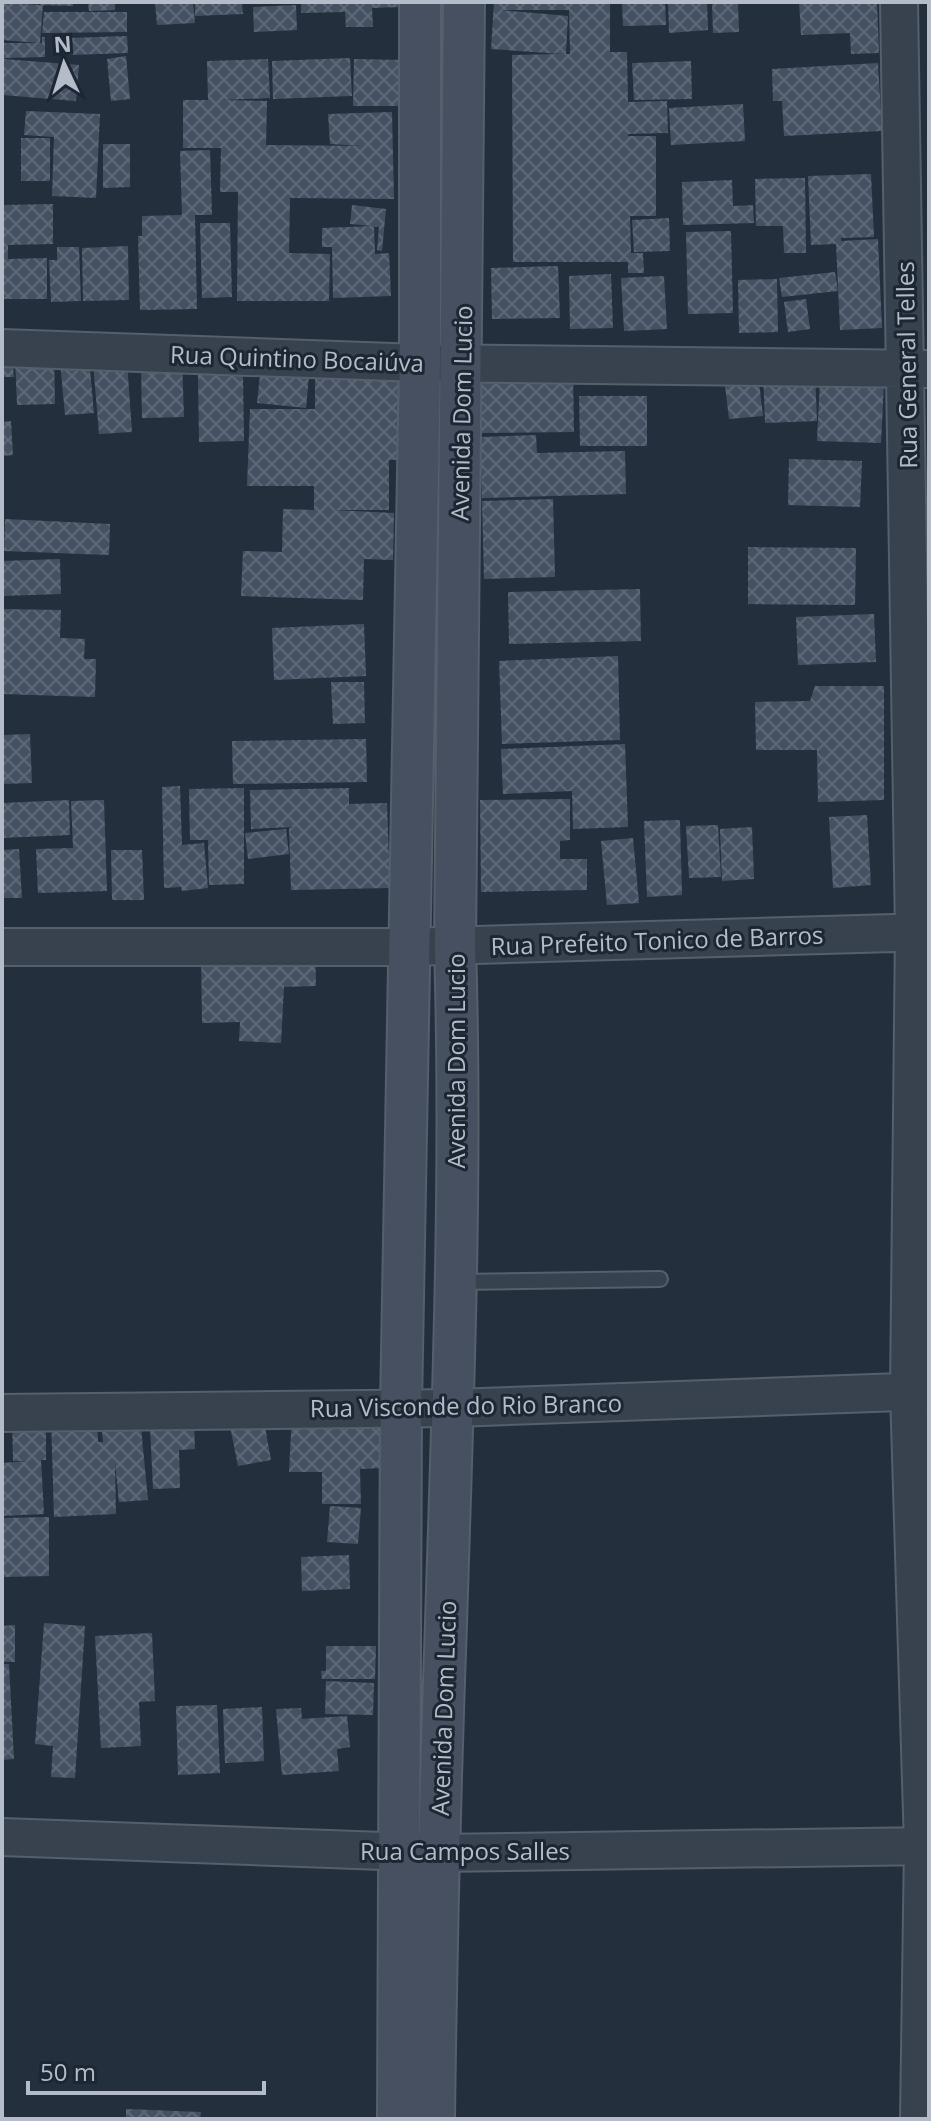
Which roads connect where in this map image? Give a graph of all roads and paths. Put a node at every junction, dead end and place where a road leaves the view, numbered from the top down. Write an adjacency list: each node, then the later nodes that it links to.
1 (420, 2): 5 (main road, Avenida Dom Lucio)
2 (464, 2): 6 (main road, Avenida Dom Lucio)
3 (899, 2): 7 (street, Rua General Telles)
4 (2, 348): 5 (street, Rua Quintino Bocaiúva)
5 (420, 363): 6 (street, Rua Quintino Bocaiúva); 11 (main road, Avenida Dom Lucio)
6 (461, 363): 7 (street, Rua Quintino Bocaiúva); 9 (main road, Avenida Dom Lucio)
7 (918, 368): 8 (street, Rua General Telles)
8 (921, 932): 9 (street, Rua Prefeito Tonico de Barros); 14 (street, Rua General Telles)
9 (455, 946): 11 (street, Rua Prefeito Tonico de Barros); 13 (main road, Avenida Dom Lucio)
10 (2, 947): 11 (street, Rua Prefeito Tonico de Barros)
11 (407, 947): 15 (main road, Avenida Dom Lucio)
12 (660, 1279): 13 (lane)
13 (455, 1282): 16 (main road, Avenida Dom Lucio)
14 (919, 1391): 16 (street, Rua Visconde do Rio Branco); 19 (street, Rua General Telles)
15 (401, 1407): 16 (street, Rua Visconde do Rio Branco); 17 (street, Rua Visconde do Rio Branco); 20 (main road, Avenida Dom Lucio)
16 (453, 1408): 20 (main road, Avenida Dom Lucio)
17 (2, 1413)
18 (2, 1837): 20 (street, Rua Campos Salles)
19 (926, 1846): 20 (street, Rua Campos Salles); 23 (street, Rua General Telles)
20 (420, 1852): 21 (main road, Avenida Dom Lucio); 22 (main road, Avenida Dom Lucio)
21 (398, 2119)
22 (434, 2119)
23 (919, 2119)

